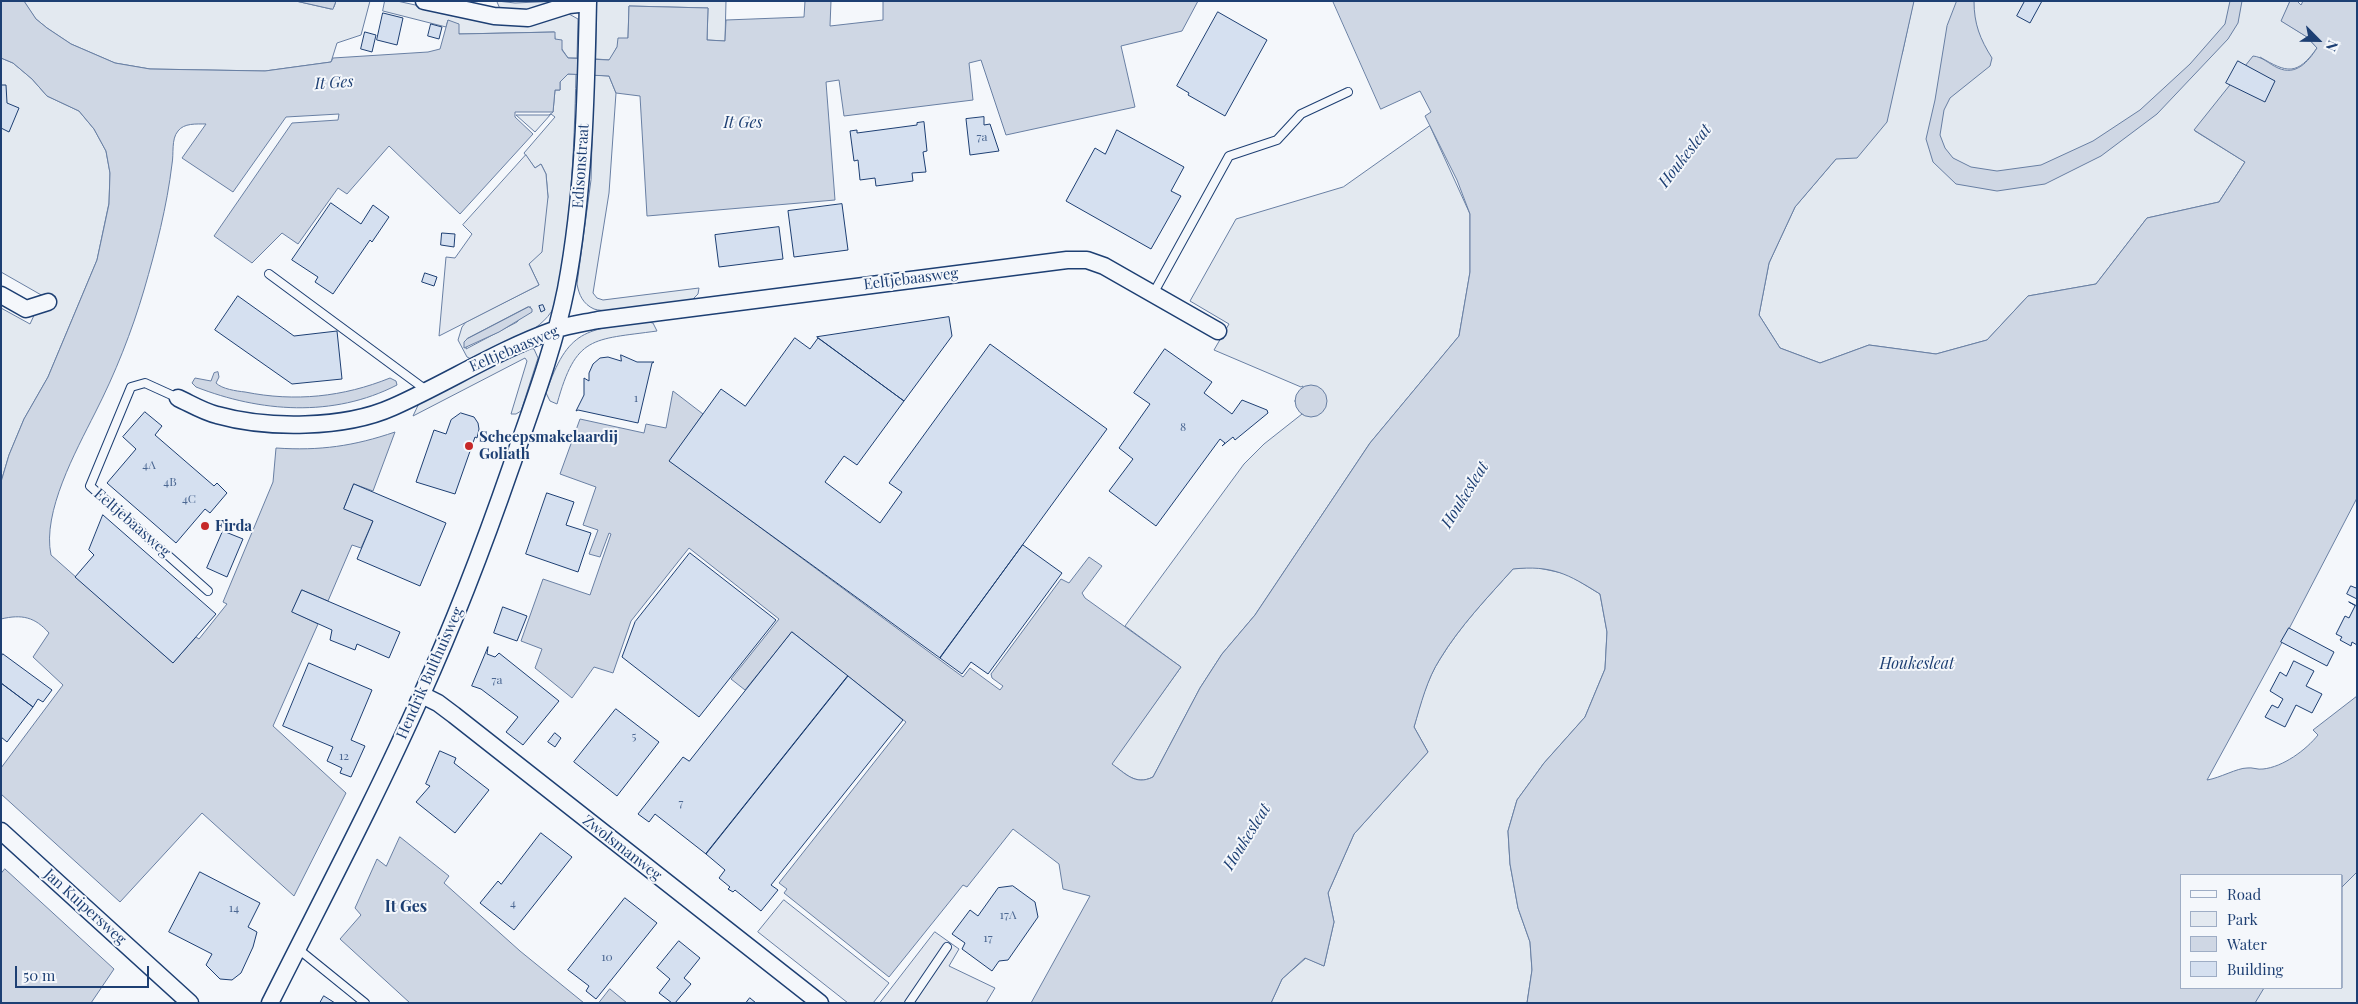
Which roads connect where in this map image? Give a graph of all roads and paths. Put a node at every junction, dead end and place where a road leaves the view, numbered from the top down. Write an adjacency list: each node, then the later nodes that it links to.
1 (424, 1): 2 (street)
2 (588, 2): 8 (street, Edisonstraat)
3 (1348, 92): 5 (lane)
4 (269, 274): 10 (lane)
5 (1153, 294): 8 (street, Eeltjebaasweg); 9 (street, Eeltjebaasweg)
6 (1, 295): 7 (street)
7 (48, 302)
8 (556, 329): 10 (street, Eeltjebaasweg); 13 (street, Hendrik Bulthuisweg)
9 (1218, 331)
10 (426, 390): 11 (street, Eeltjebaasweg)
11 (178, 398): 12 (lane, Eeltjebaasweg)
12 (208, 591)
13 (422, 695): 16 (street, Hendrik Bulthuisweg); 20 (street, Zwolsmanweg)
14 (1, 831): 17 (street, Jan Kuipersweg)
15 (947, 947): 21 (lane)
16 (297, 948): 18 (street, Hendrik Bulthuisweg); 19 (lane)
17 (190, 1003)
18 (270, 1003)
19 (364, 1003)
20 (820, 1003)
21 (909, 1003)

